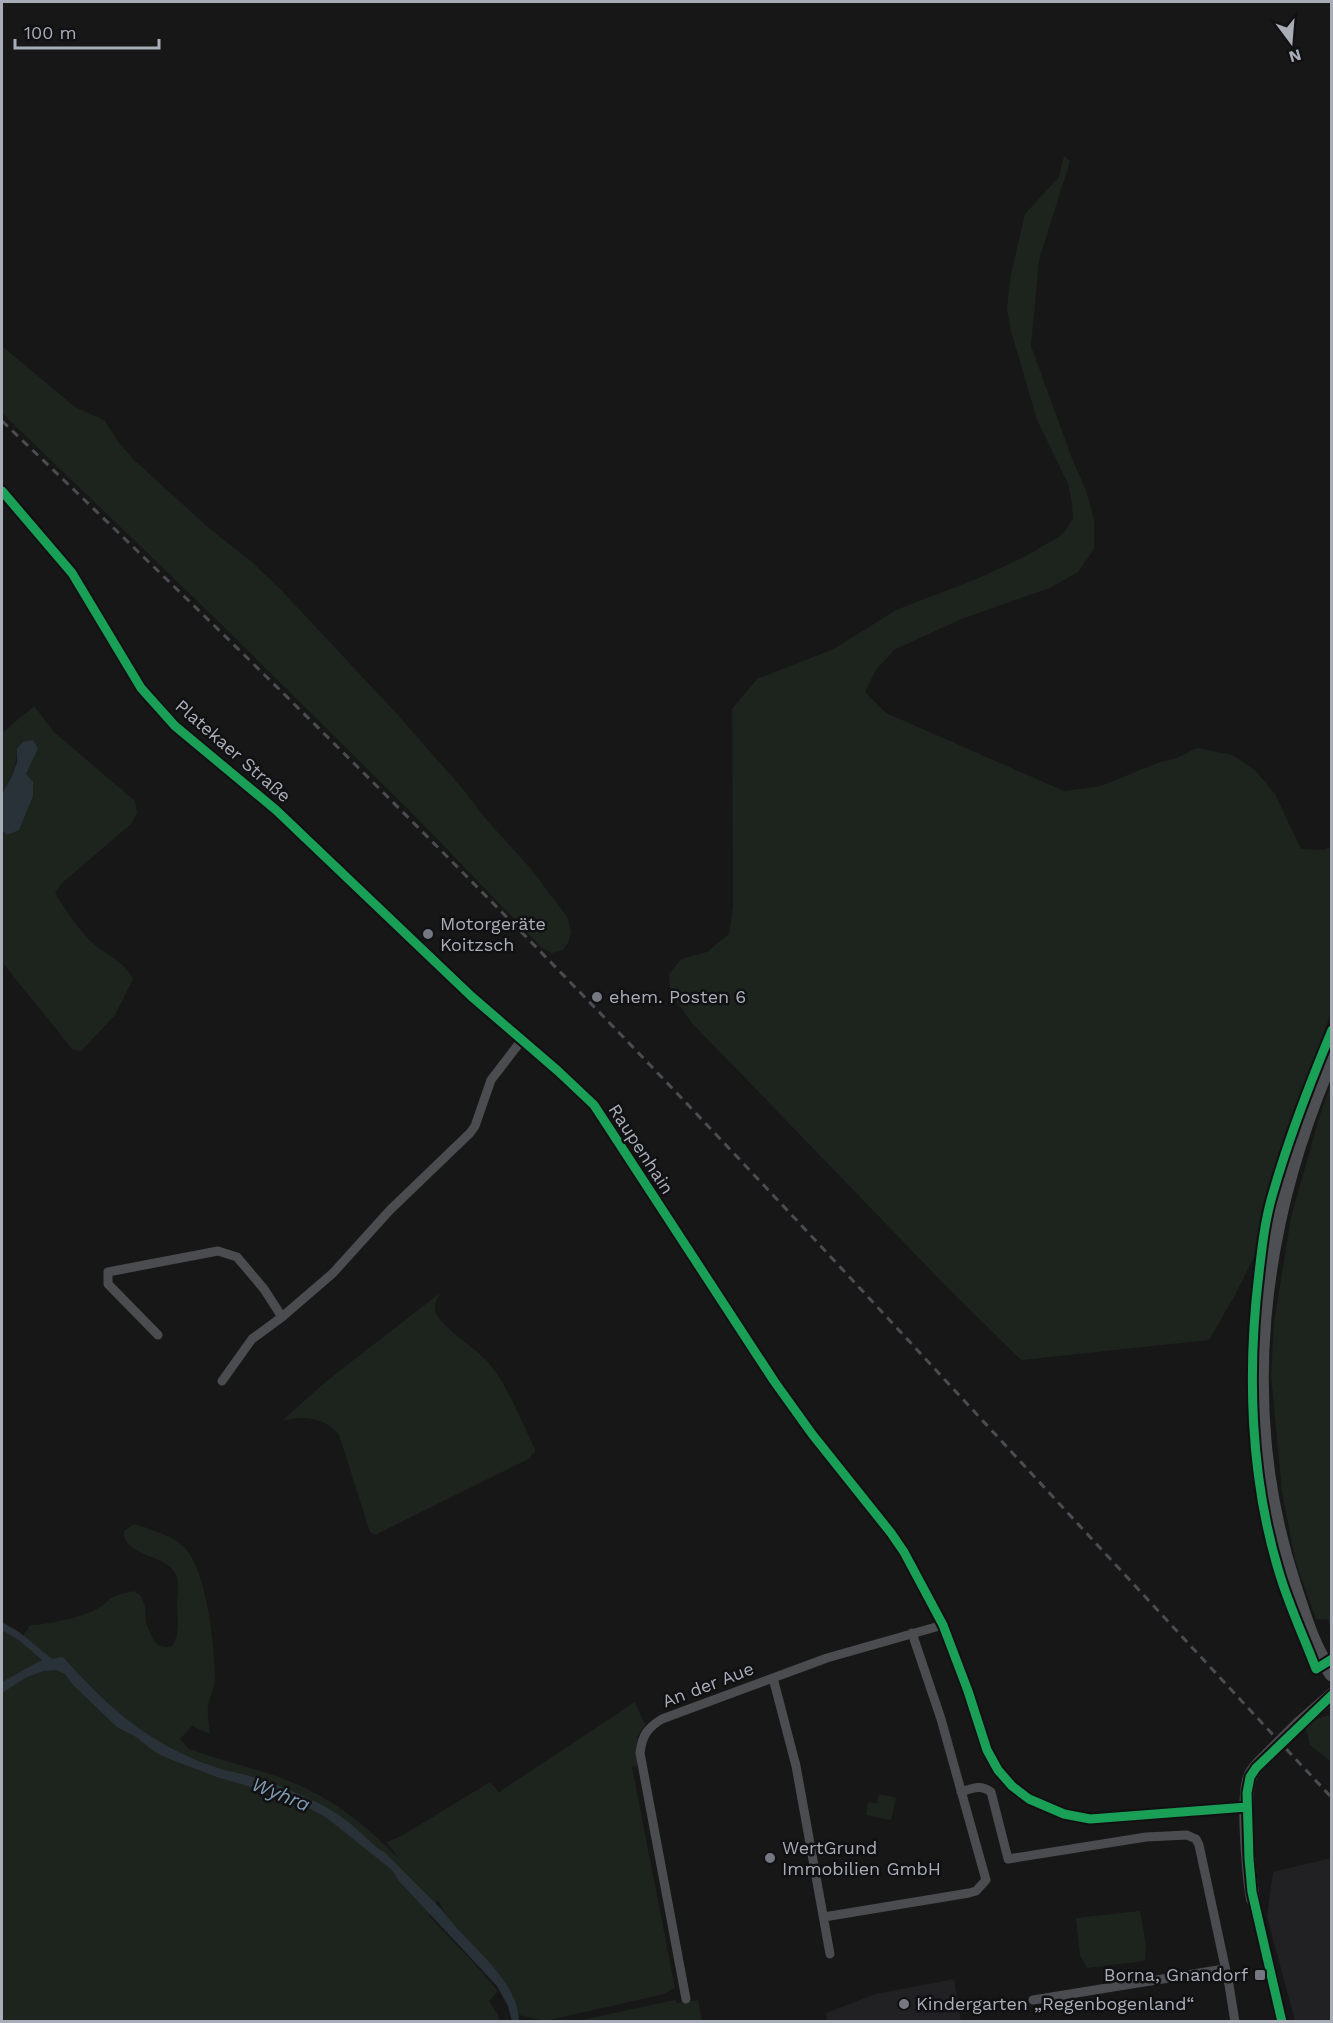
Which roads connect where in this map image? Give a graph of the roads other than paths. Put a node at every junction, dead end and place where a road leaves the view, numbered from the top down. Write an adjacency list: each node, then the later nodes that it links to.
1 (2, 491): 2 (street, Platekaer Straße)
2 (375, 906): 3 (street, Raupenhain)
3 (521, 1041): 5 (street); 8 (street, Raupenhain)
4 (1332, 1057): 10 (main road)
5 (282, 1317): 6 (street); 7 (street)
6 (158, 1335)
7 (222, 1381)
8 (943, 1625): 9 (street, An der Aue); 14 (street, Raupenhain)
9 (912, 1633): 11 (street, An der Aue); 13 (street)
10 (1332, 1674)
11 (773, 1678): 16 (street); 19 (street, An der Aue)
12 (1332, 1695): 14 (street, bridge)
13 (962, 1791): 16 (street); 18 (street)
14 (1247, 1807): 15 (street)
15 (1253, 1899): 22 (street)
16 (824, 1917): 17 (street)
17 (830, 1954)
18 (1224, 1969): 20 (street); 21 (street)
19 (686, 2000)
20 (1034, 2000)
21 (1235, 2022)
22 (1282, 2022)

